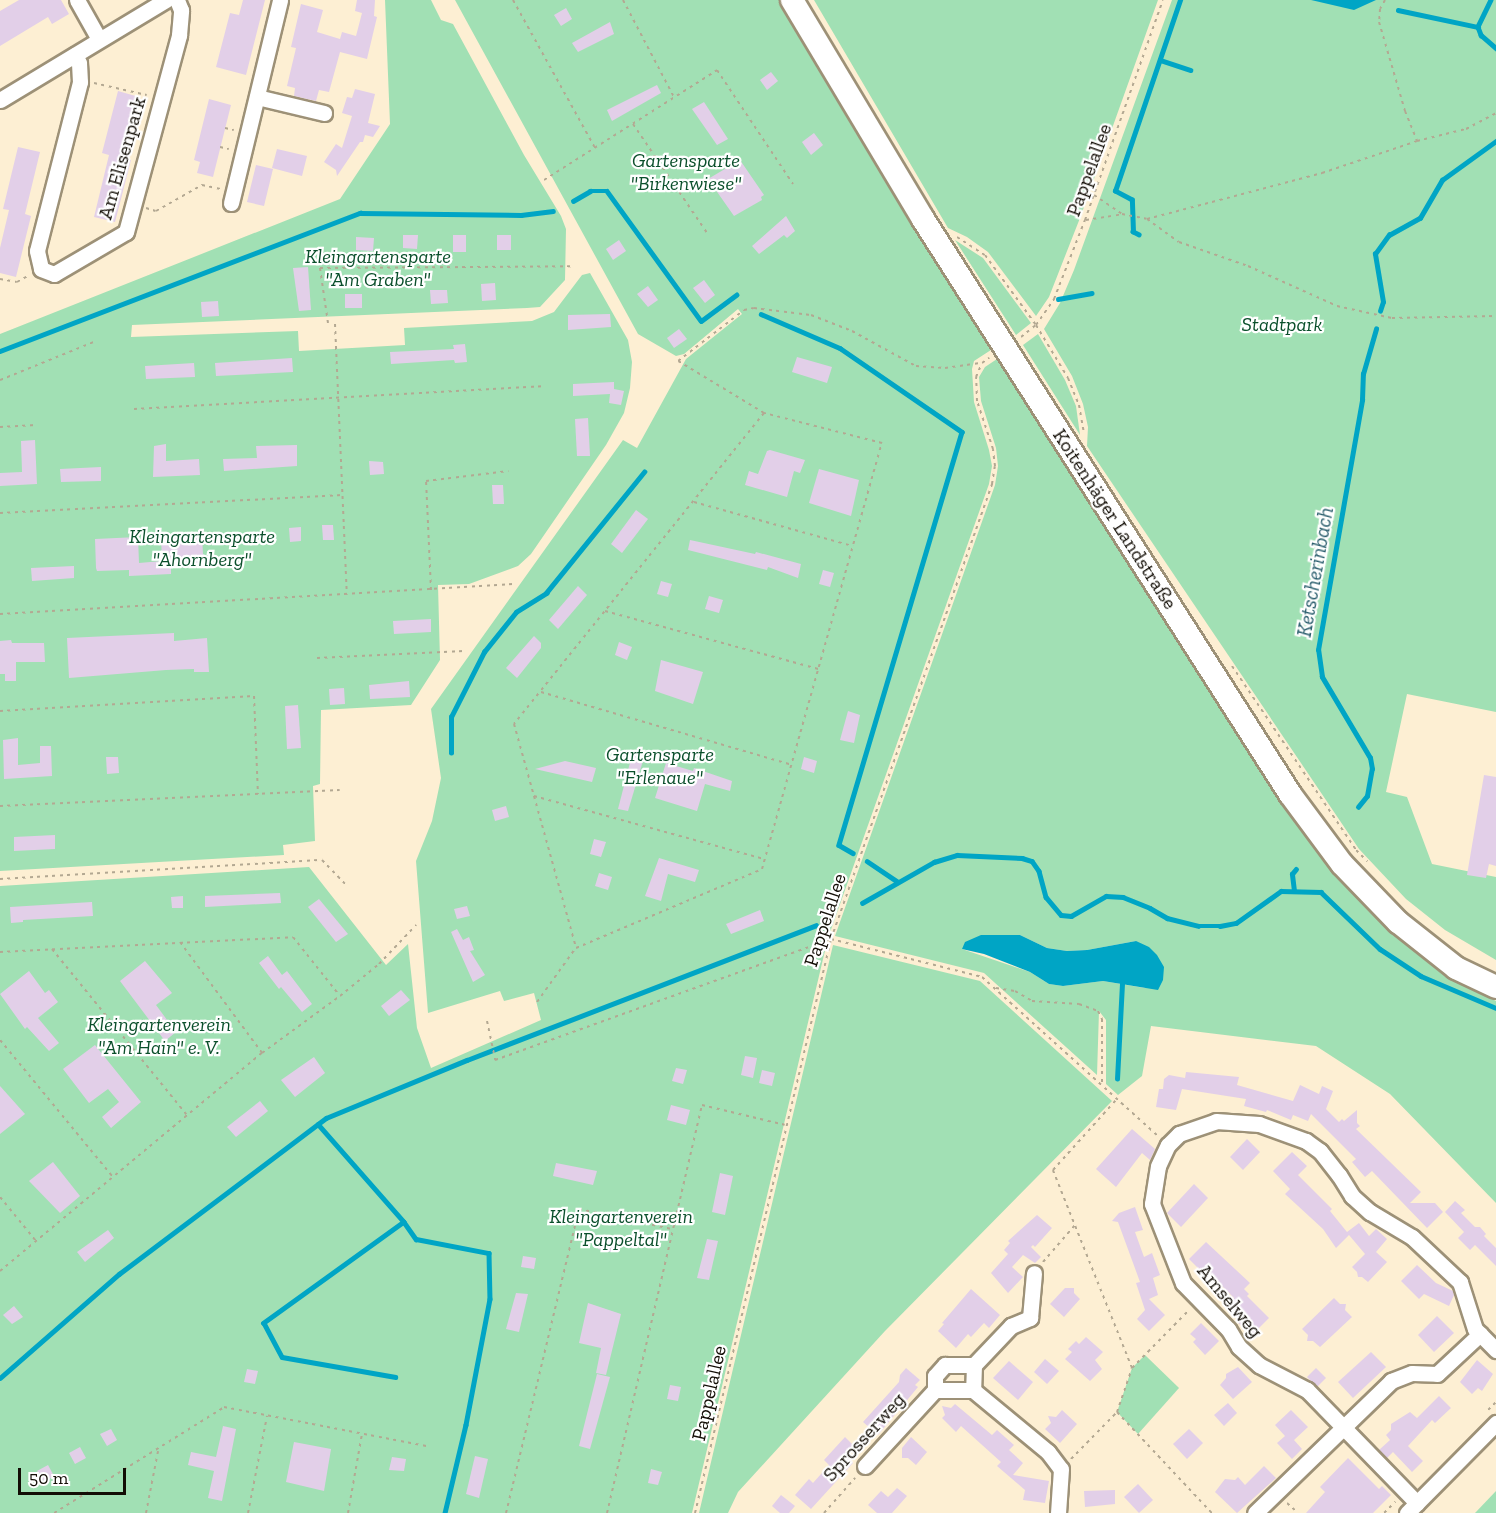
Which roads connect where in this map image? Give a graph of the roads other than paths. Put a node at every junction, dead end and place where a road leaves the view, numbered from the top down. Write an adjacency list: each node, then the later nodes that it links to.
1 (77, 0): 6 (street)
2 (166, 0): 6 (street)
3 (177, 0): 7 (street, Am Elisenpark)
4 (280, 0): 8 (street)
5 (792, 0): 12 (main road, Koitenhäger Landstraße)
6 (99, 39): 7 (street)
7 (75, 55): 9 (street)
8 (257, 97): 10 (street); 11 (street)
9 (0, 100)
10 (324, 113)
11 (232, 197)
12 (1496, 987)
13 (1034, 1273): 16 (street)
14 (1480, 1334): 15 (street); 20 (street); 20 (street, Amselweg)
15 (1496, 1350)
16 (974, 1365): 17 (street, Sprosserweg); 18 (street)
17 (935, 1390): 18 (street, Sprosserweg); 21 (street, Sprosserweg)
18 (974, 1390): 23 (street)
19 (1496, 1423): 22 (street)
20 (1343, 1428): 22 (street, Amselweg); 24 (street)
21 (865, 1466)
22 (1412, 1508)
23 (1058, 1513)
24 (1255, 1513)

